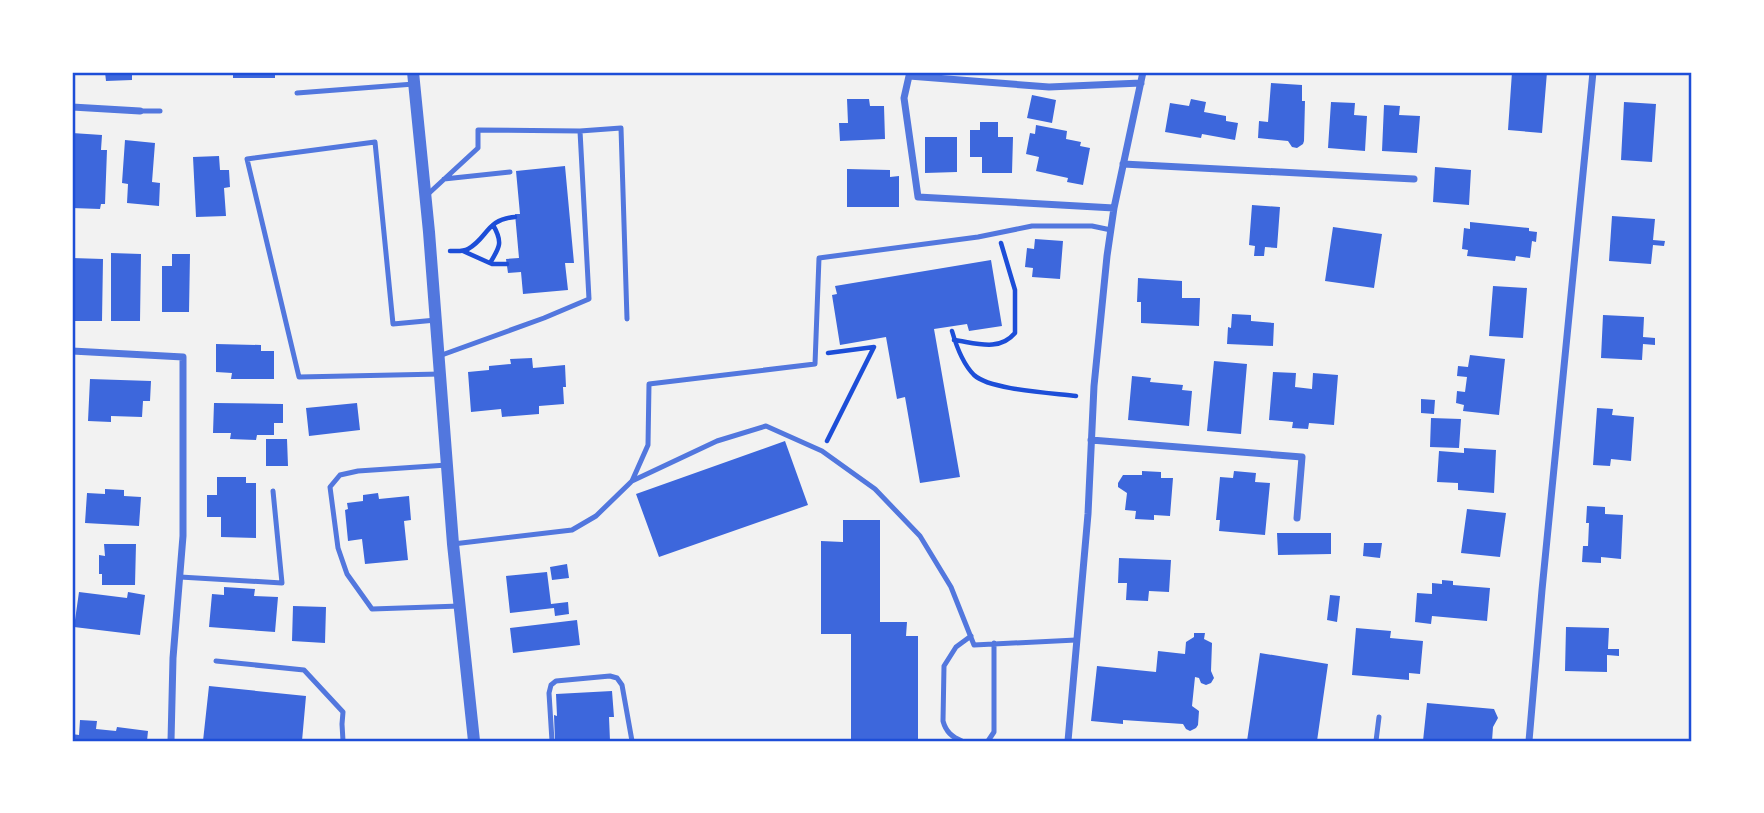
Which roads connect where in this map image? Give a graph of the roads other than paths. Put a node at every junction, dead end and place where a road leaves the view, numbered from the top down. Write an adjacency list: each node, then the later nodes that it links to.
1 (1143, 72): 5 (street)
2 (1594, 72): 3 (street); 45 (street)
3 (1599, 72)
4 (414, 78): 6 (lane); 15 (street)
5 (1141, 83): 11 (street); 16 (street)
6 (297, 93)
7 (72, 107): 8 (street)
8 (140, 111): 9 (lane)
9 (160, 111)
10 (580, 131): 13 (lane); 18 (lane); 21 (lane)
11 (1123, 164): 14 (street); 16 (street)
12 (510, 172): 13 (lane)
13 (444, 179): 15 (lane)
14 (1414, 179)
15 (425, 196): 19 (street)
16 (1114, 208): 17 (street)
17 (1111, 230): 23 (street); 25 (lane)
18 (627, 319)
19 (436, 320): 21 (street); 22 (lane)
20 (72, 351): 29 (street)
21 (439, 356): 22 (street)
22 (441, 374): 24 (street)
23 (1091, 440): 27 (street); 32 (street)
24 (447, 465): 28 (street); 30 (lane)
25 (632, 481): 28 (lane); 31 (lane)
26 (273, 491): 29 (lane)
27 (1297, 518)
28 (453, 544): 30 (street)
29 (180, 577): 36 (street)
30 (460, 606): 38 (street)
31 (971, 636): 33 (lane); 41 (lane)
32 (1076, 640): 33 (lane); 43 (street)
33 (994, 643): 42 (lane)
34 (216, 661): 37 (lane)
35 (1379, 717): 44 (lane)
36 (172, 741)
37 (343, 741)
38 (474, 741)
39 (552, 741): 40 (lane)
40 (632, 741)
41 (962, 741)
42 (988, 741)
43 (1068, 741)
44 (1377, 741)
45 (1529, 741)

